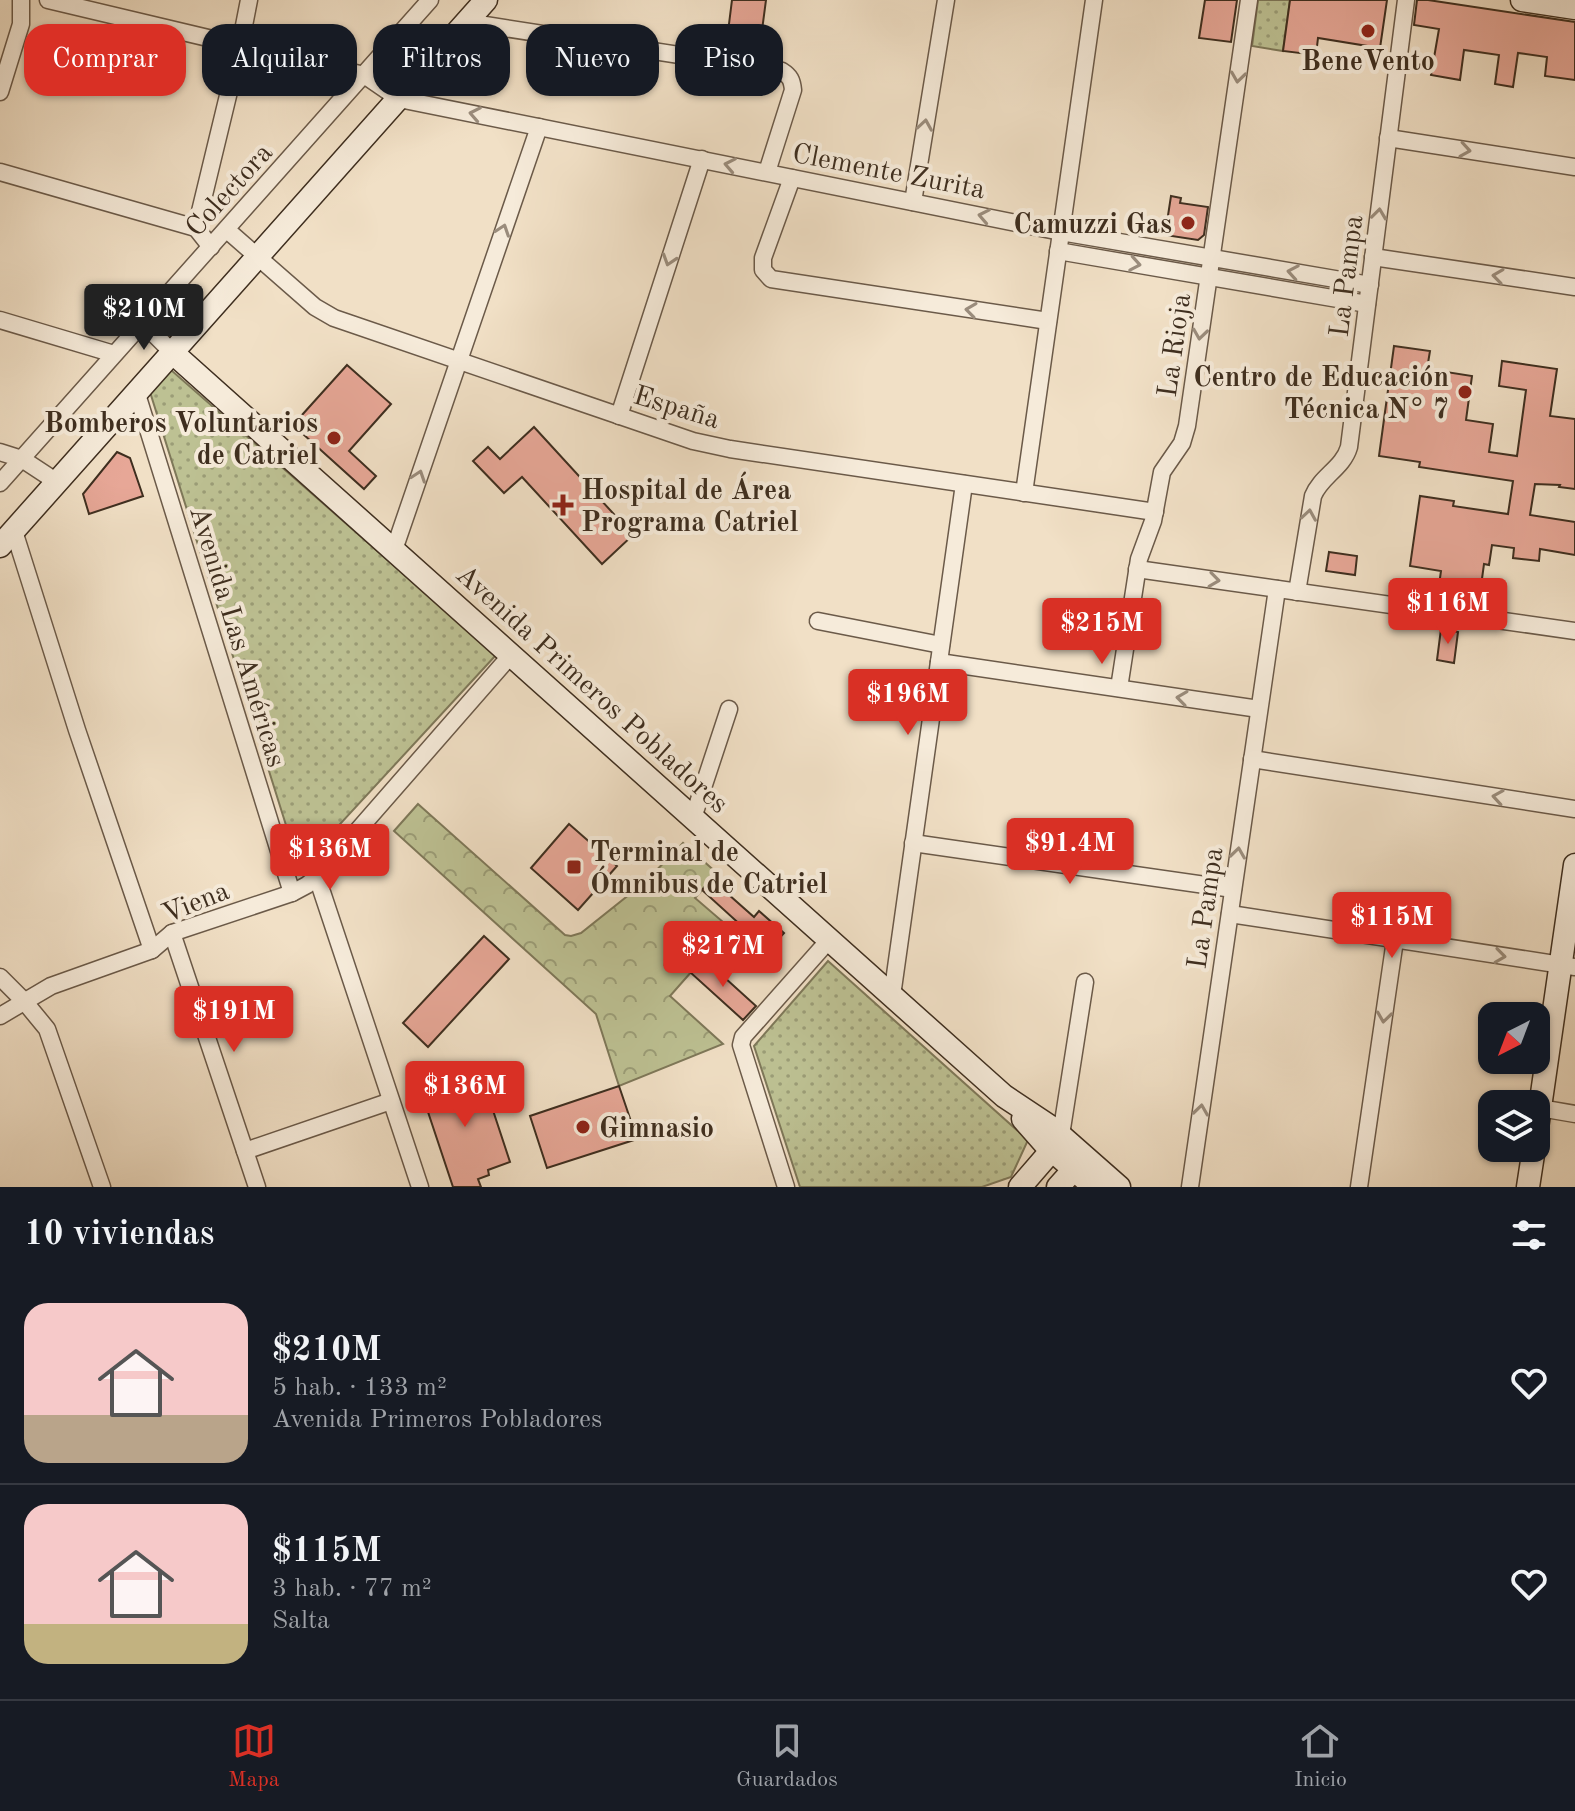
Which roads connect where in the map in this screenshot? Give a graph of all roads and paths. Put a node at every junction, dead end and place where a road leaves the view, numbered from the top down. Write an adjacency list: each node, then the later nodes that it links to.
1 (21, 0): 17 (street)
2 (48, 0): 14 (street)
3 (249, 0): 13 (street)
4 (430, 0): 16 (street, Colectora)
5 (486, 0): 12 (street)
6 (946, 0): 27 (street, one-way to 6)
7 (1094, 0): 30 (street)
8 (1249, 0): 35 (street, La Rioja, one-way to 35)
9 (1406, 0): 21 (street, La Pampa)
10 (1522, 0): 11 (street)
11 (1575, 8)
12 (466, 22): 19 (street); 25 (street)
13 (244, 24)
14 (202, 37)
15 (357, 73): 16 (street)
16 (364, 75): 19 (street); 29 (street, Colectora)
17 (0, 92)
18 (228, 96): 28 (street)
19 (399, 99): 20 (street, Clemente Zurita, one-way to 19); 33 (street)
20 (539, 127): 22 (street, Clemente Zurita); 45 (street, one-way to 20)
21 (1388, 138): 23 (street, one-way to 23); 34 (street, La Pampa, one-way to 21)
22 (702, 159): 25 (street, Clemente Zurita, one-way to 22); 47 (street, one-way to 47)
23 (1575, 167)
24 (0, 172): 28 (street)
25 (767, 172): 26 (street, Clemente Zurita)
26 (792, 178): 27 (street, Clemente Zurita); 41 (street, one-way to 26)
27 (913, 202): 30 (street, Clemente Zurita, one-way to 27)
28 (196, 228): 31 (street)
29 (227, 230): 31 (street, Colectora); 33 (street, España)
30 (1061, 232): 32 (street); 35 (street, Clemente Zurita)
31 (211, 247): 42 (street, Colectora)
32 (1058, 251): 36 (street, one-way to 36); 41 (street)
33 (258, 257): 43 (street); 45 (street, España)
34 (1373, 257): 37 (street, La Pampa); 38 (street, one-way to 34)
35 (1212, 258): 36 (street, La Rioja); 37 (street, Clemente Zurita, one-way to 35)
36 (1209, 277): 39 (street); 54 (street, La Rioja, one-way to 54)
37 (1370, 285): 39 (street, La Pampa)
38 (1575, 287)
39 (1367, 304): 59 (street, La Pampa, one-way to 39)
40 (0, 320): 44 (street)
41 (1048, 321): 53 (street)
42 (143, 323): 43 (street, Avenida Primeros Pobladores); 44 (street, Colectora)
43 (173, 353): 46 (street); 56 (street, Avenida Primeros Pobladores)
44 (114, 354): 49 (street, Colectora)
45 (459, 361): 47 (street, España); 56 (street, one-way to 45)
46 (137, 394): 50 (street); 74 (street, Avenida Las Américas)
47 (619, 416): 52 (street, España)
48 (0, 452): 49 (street)
49 (22, 459): 50 (street); 51 (street, Colectora)
50 (57, 482): 55 (street)
51 (0, 483)
52 (964, 484): 53 (street, España); 62 (street)
53 (1024, 493): 54 (street, España)
54 (1155, 512): 57 (street, La Rioja)
55 (7, 538): 79 (street)
56 (394, 550): 63 (street, Avenida Primeros Pobladores)
57 (1137, 569): 58 (street, one-way to 58); 64 (street, La Rioja)
58 (1277, 589): 59 (street); 66 (street, La Pampa)
59 (1297, 592): 61 (street)
60 (818, 621): 62 (street)
61 (1575, 631)
62 (940, 654): 64 (street); 70 (street)
63 (511, 655): 69 (street, Avenida Primeros Pobladores); 72 (street, Viena)
64 (1119, 688): 66 (street, one-way to 64)
65 (729, 709): 69 (street)
66 (1259, 709): 67 (street, La Pampa)
67 (1252, 759): 68 (street, one-way to 67); 73 (street, La Pampa, one-way to 67)
68 (1575, 809)
69 (693, 818): 77 (street, Avenida Primeros Pobladores)
70 (913, 843): 73 (street); 83 (street)
71 (1575, 865): 80 (street)
72 (317, 877): 74 (street, Viena); 87 (street)
73 (1233, 889): 75 (street, La Pampa)
74 (292, 893): 76 (street, Viena)
75 (1230, 914): 78 (street); 101 (street, La Pampa, one-way to 75)
76 (172, 933): 79 (street, Viena); 90 (street)
77 (829, 940): 83 (street, Avenida Primeros Pobladores); 96 (street)
78 (1395, 940): 80 (street, one-way to 80); 102 (street, one-way to 102)
79 (152, 950): 84 (street, Viena)
80 (1568, 966): 86 (street)
81 (0, 977): 84 (street)
82 (1085, 982): 91 (street)
83 (892, 996): 91 (street, Avenida Primeros Pobladores)
84 (24, 1001): 85 (street, Viena); 93 (street)
85 (0, 1016)
86 (1544, 1090)
87 (391, 1101): 90 (street); 95 (street)
88 (1550, 1110): 89 (street)
89 (1575, 1114)
90 (245, 1151): 94 (street)
91 (1068, 1151): 97 (street); 98 (street); 99 (street, Avenida Primeros Pobladores); 100 (street, Avenida Primeros Pobladores)
92 (1532, 1162): 103 (street)
93 (102, 1187)
94 (257, 1187)
95 (420, 1187)
96 (786, 1187)
97 (1020, 1187)
98 (1058, 1187)
99 (1094, 1187)
100 (1119, 1187)
101 (1190, 1187)
102 (1359, 1187)
103 (1528, 1187)

